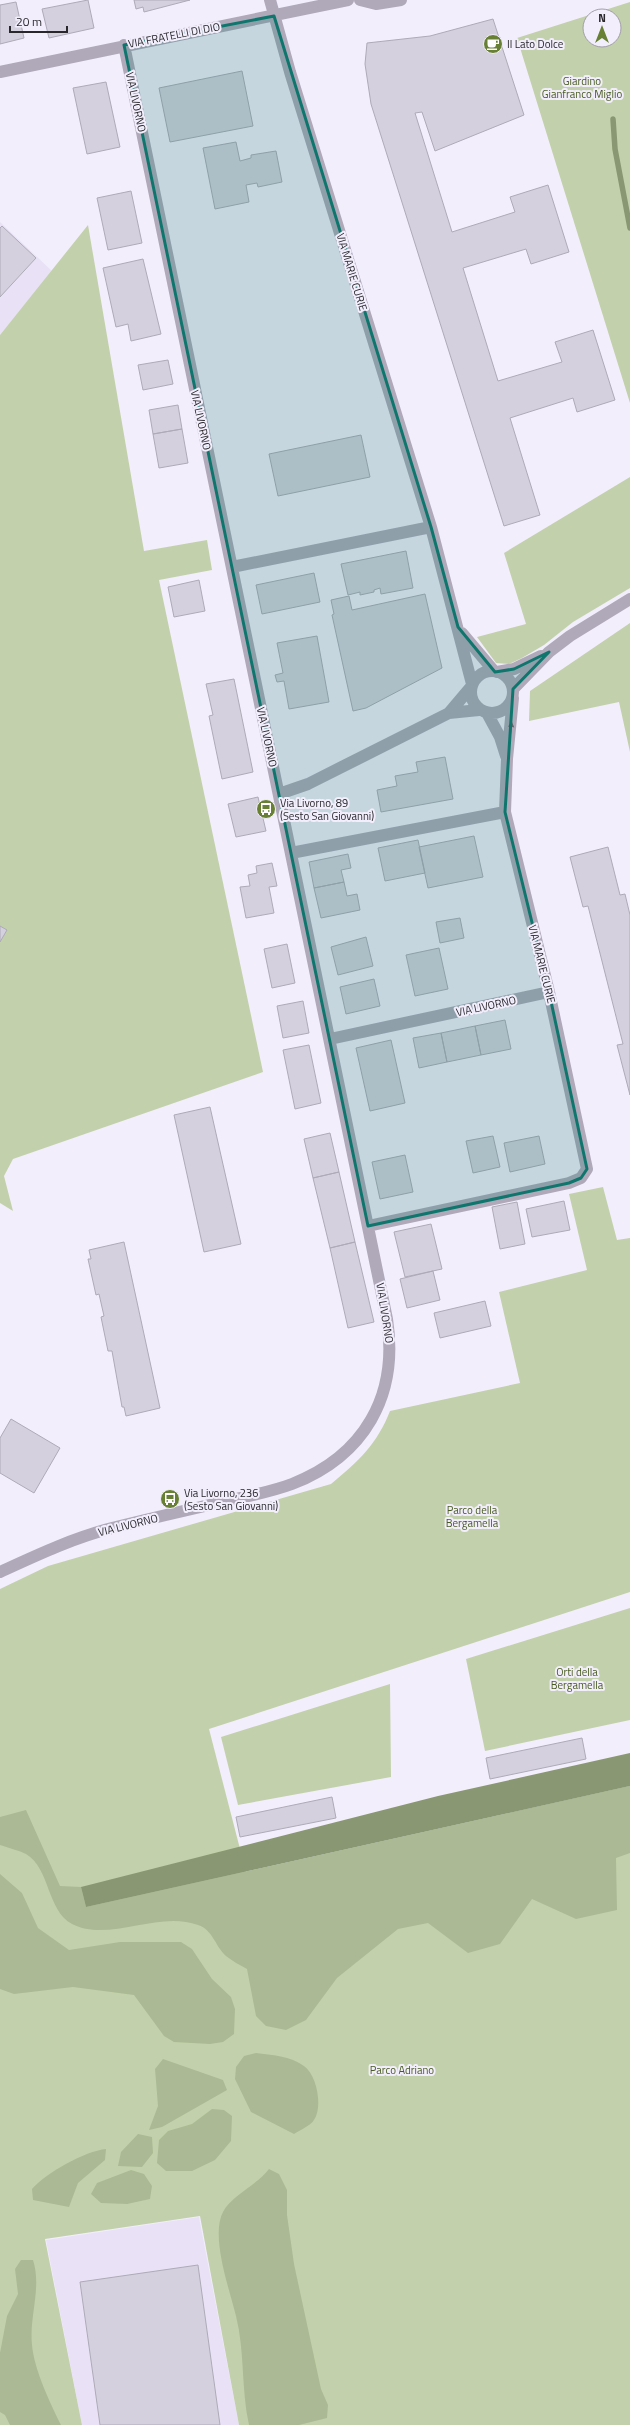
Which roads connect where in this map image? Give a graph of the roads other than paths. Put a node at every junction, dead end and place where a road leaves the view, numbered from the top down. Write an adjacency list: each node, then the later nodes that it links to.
1 (270, 0): 5 (street, VIA MARIE CURIE)
2 (348, 0): 5 (street, VIA FRATELLI DI DIO)
3 (360, 0): 4 (street)
4 (401, 0)
5 (274, 16): 6 (street, VIA FRATELLI DI DIO); 8 (street, VIA MARIE CURIE)
6 (124, 45): 7 (street, VIA FRATELLI DI DIO); 9 (street, VIA LIVORNO)
7 (0, 72)
8 (431, 527): 9 (street); 11 (street, VIA MARIE CURIE)
9 (232, 567): 19 (street, VIA LIVORNO)
10 (630, 598): 12 (street)
11 (458, 627): 13 (street, VIA MARIE CURIE); 14 (street, VIA MARIE CURIE)
12 (549, 652): 13 (street); 15 (street)
13 (496, 671): 14 (street); 15 (street)
14 (472, 685): 16 (street); 17 (street)
15 (513, 694): 16 (street); 18 (street, VIA MARIE CURIE, one-way to 15)
16 (483, 711): 17 (street); 18 (street, VIA MARIE CURIE)
17 (449, 712): 19 (street)
18 (507, 759): 20 (street, VIA MARIE CURIE)
19 (279, 794): 21 (street, VIA LIVORNO)
20 (505, 812): 21 (street); 22 (street, VIA MARIE CURIE)
21 (291, 853): 23 (street, VIA LIVORNO)
22 (549, 992): 23 (street, VIA LIVORNO); 24 (street, VIA MARIE CURIE)
23 (330, 1040): 24 (street, VIA LIVORNO)
24 (368, 1226): 25 (street, VIA LIVORNO)
25 (0, 1572)

